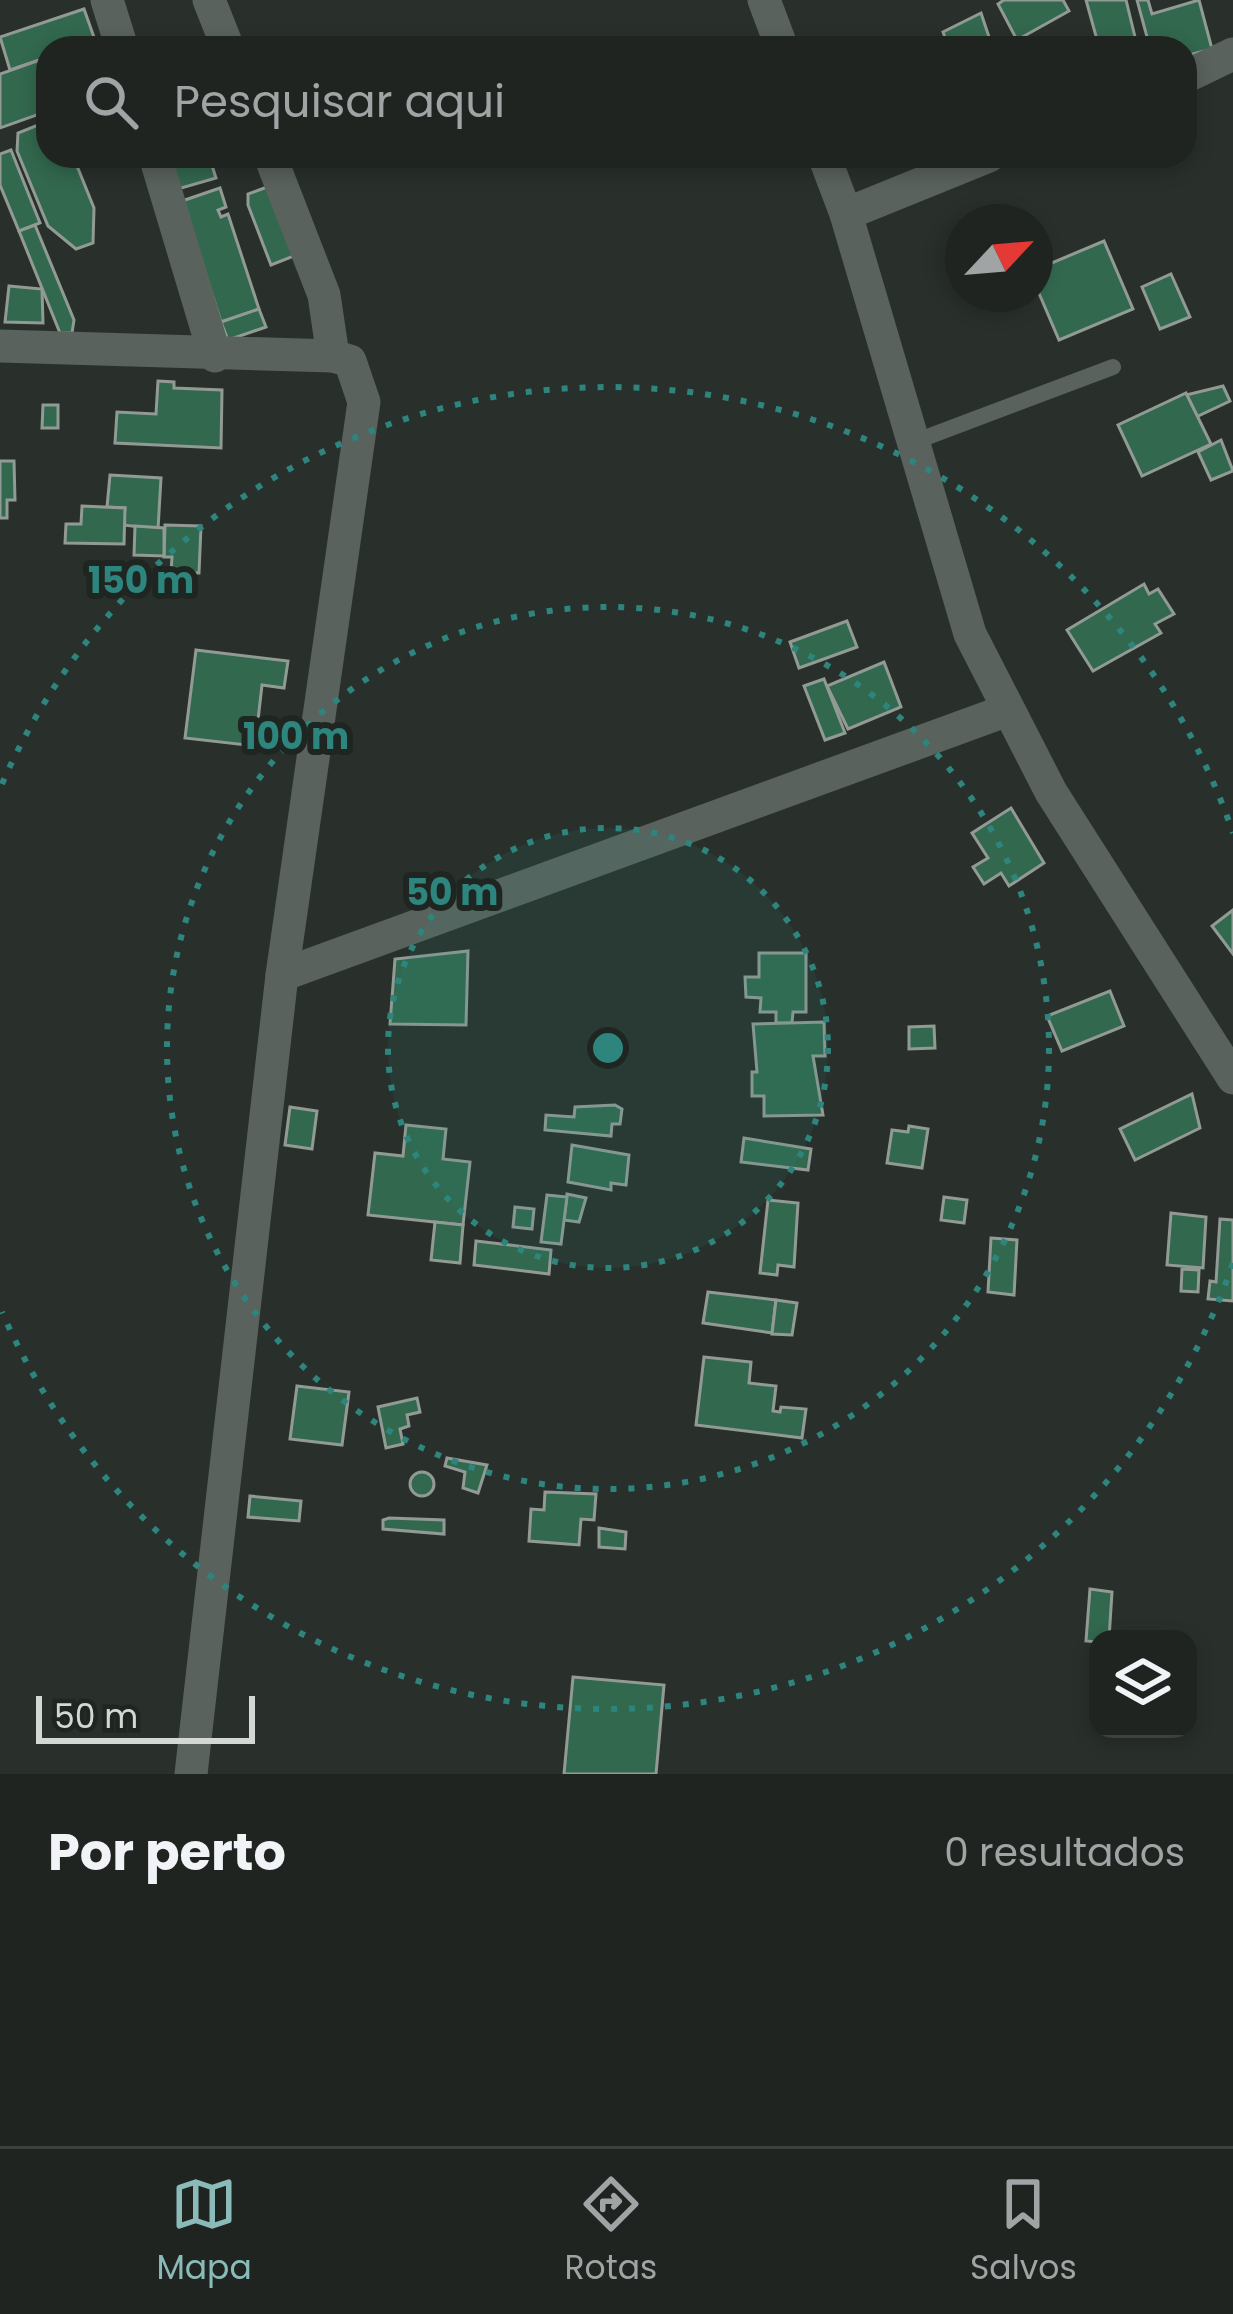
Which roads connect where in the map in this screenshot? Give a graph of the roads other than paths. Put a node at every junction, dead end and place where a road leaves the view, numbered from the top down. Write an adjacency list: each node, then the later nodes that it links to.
1 (107, 0): 4 (street)
2 (209, 0): 5 (street)
3 (764, 0): 6 (street)
4 (118, 36)
5 (223, 36)
6 (778, 36)
7 (1233, 54): 8 (street)
8 (1197, 71)
9 (159, 168): 15 (street)
10 (275, 168): 16 (street)
11 (829, 168): 13 (street)
12 (959, 168): 13 (street)
13 (846, 214): 18 (street)
14 (0, 346): 15 (street)
15 (215, 356): 16 (street)
16 (333, 356): 20 (street)
17 (1113, 367): 18 (lane)
18 (914, 442): 19 (street)
19 (1005, 711): 20 (street); 21 (street)
20 (282, 975): 22 (street)
21 (1233, 1078)
22 (191, 1774)

